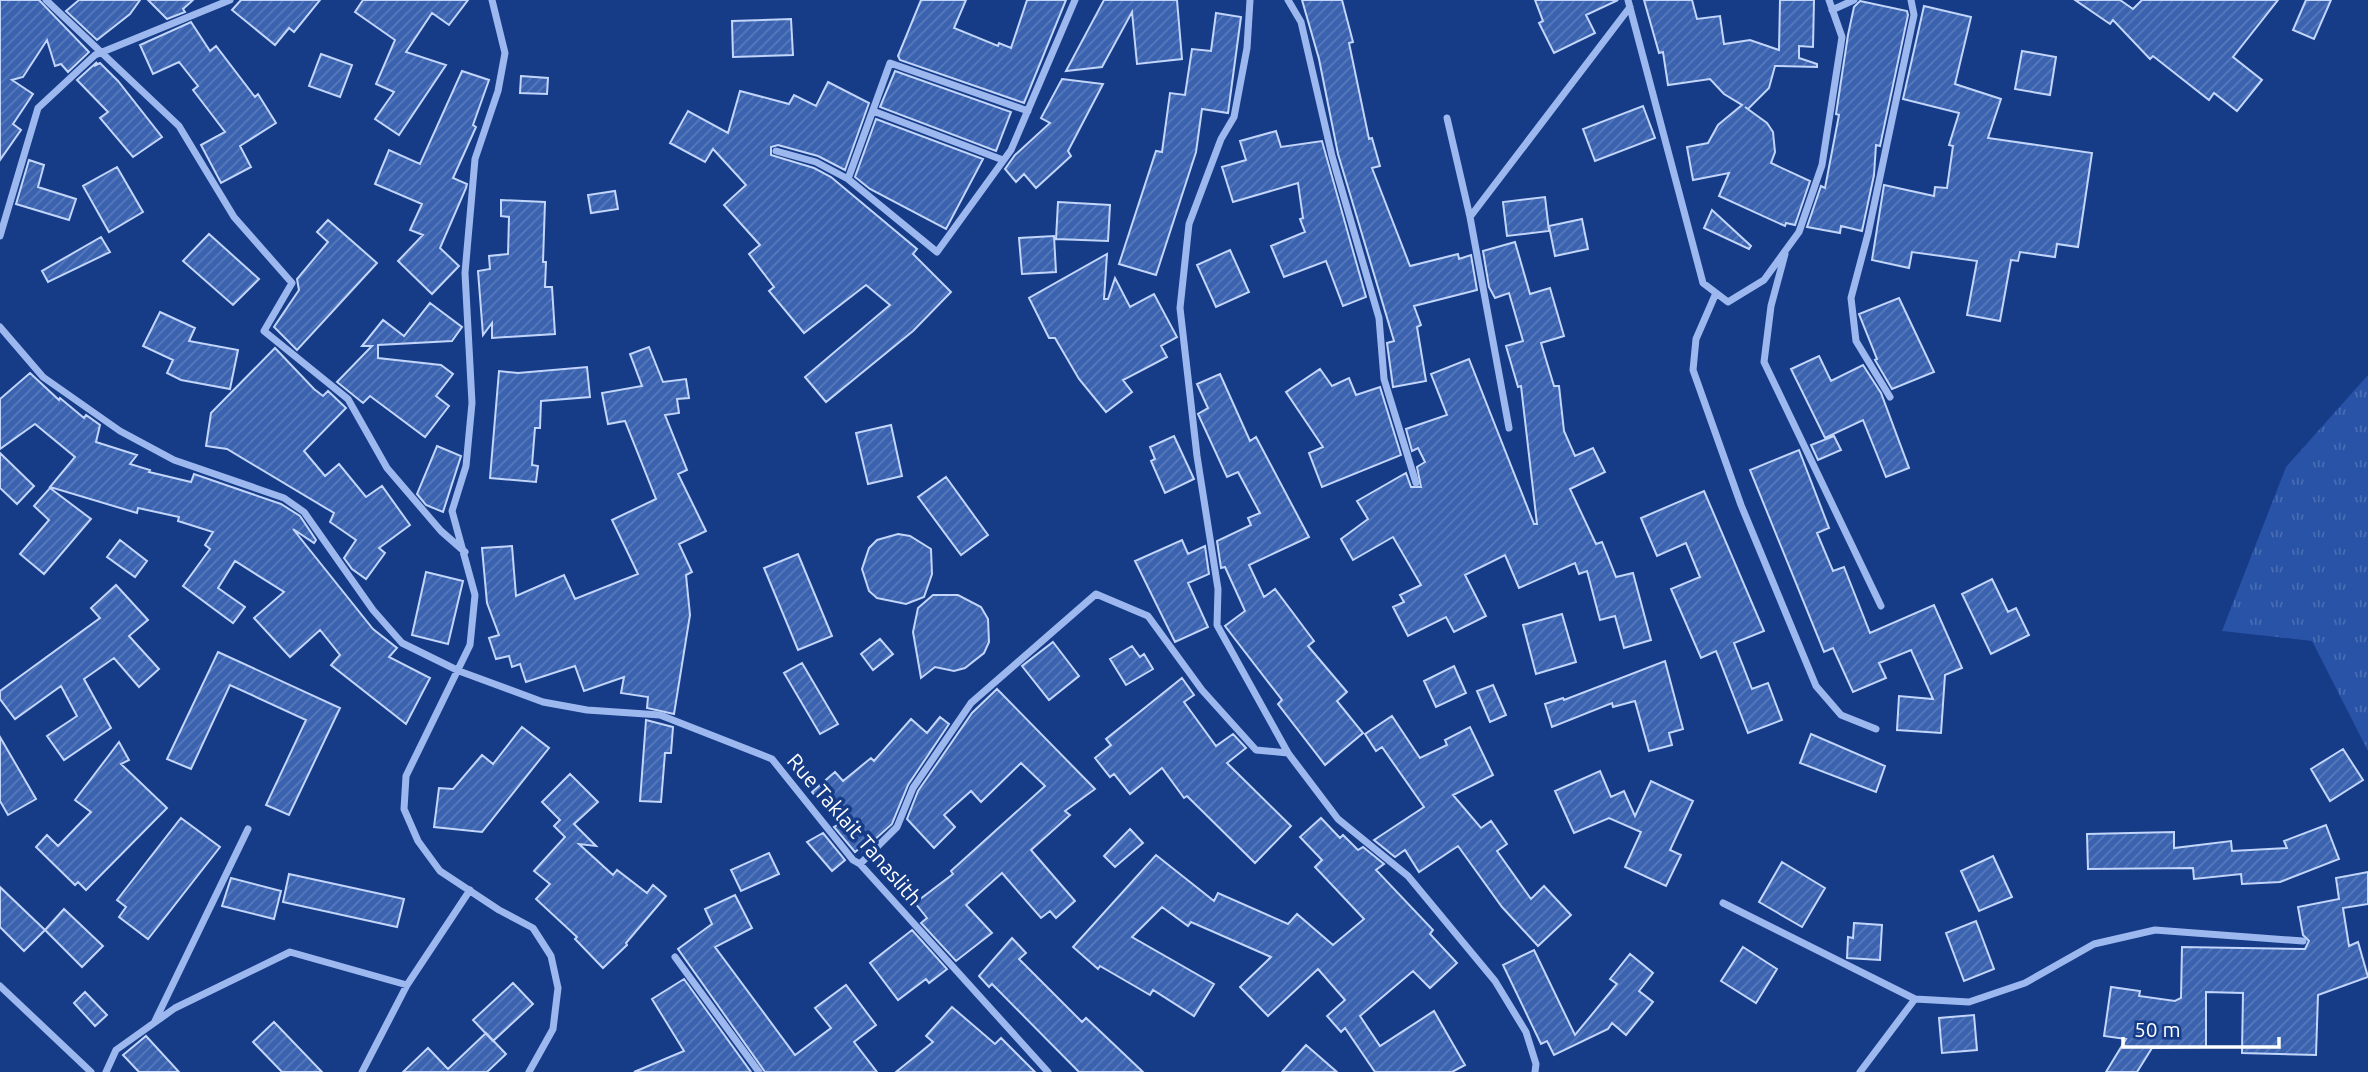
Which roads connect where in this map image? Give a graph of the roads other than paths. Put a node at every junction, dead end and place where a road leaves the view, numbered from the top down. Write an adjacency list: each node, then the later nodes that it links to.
1 (46, 0): 12 (street)
2 (230, 0): 12 (street)
3 (492, 0): 27 (street)
4 (1075, 0): 14 (street)
5 (1250, 0): 31 (street)
6 (1288, 0): 26 (street)
7 (1829, 0): 11 (street)
8 (1854, 0): 11 (street)
9 (1911, 0): 24 (street)
10 (1629, 4): 19 (street); 22 (street)
11 (1832, 10): 21 (street)
12 (103, 52): 20 (street); 27 (street)
13 (873, 111): 14 (street); 17 (street); 18 (street)
14 (1028, 111): 17 (street)
15 (1447, 118): 19 (street)
16 (776, 151): 18 (street)
17 (1003, 160): 18 (street)
18 (848, 179)
19 (1470, 217): 25 (street)
20 (0, 236)
21 (1786, 250): 22 (street); 28 (street)
22 (1716, 293): 30 (street)
23 (0, 327): 29 (street, Rue Taklait Tanaslith)
24 (1890, 397)
25 (1509, 428)
26 (1416, 483)
27 (465, 552): 29 (street)
28 (1881, 606)
29 (459, 671): 33 (street, Rue Taklait Tanaslith); 34 (street)
30 (1876, 729)
31 (1287, 753): 33 (street); 48 (street)
32 (248, 829): 41 (street)
33 (860, 864): 47 (street, Rue Taklait Tanaslith)
34 (470, 890): 38 (street); 45 (street)
35 (1723, 903): 40 (street)
36 (2303, 941): 40 (street)
37 (675, 957): 46 (street)
38 (407, 985): 41 (street); 44 (street)
39 (0, 986): 42 (street)
40 (1914, 999): 49 (street)
41 (154, 1023): 43 (street)
42 (91, 1072)
43 (106, 1072)
44 (362, 1072)
45 (529, 1072)
46 (759, 1072)
47 (1048, 1072)
48 (1535, 1072)
49 (1860, 1072)

